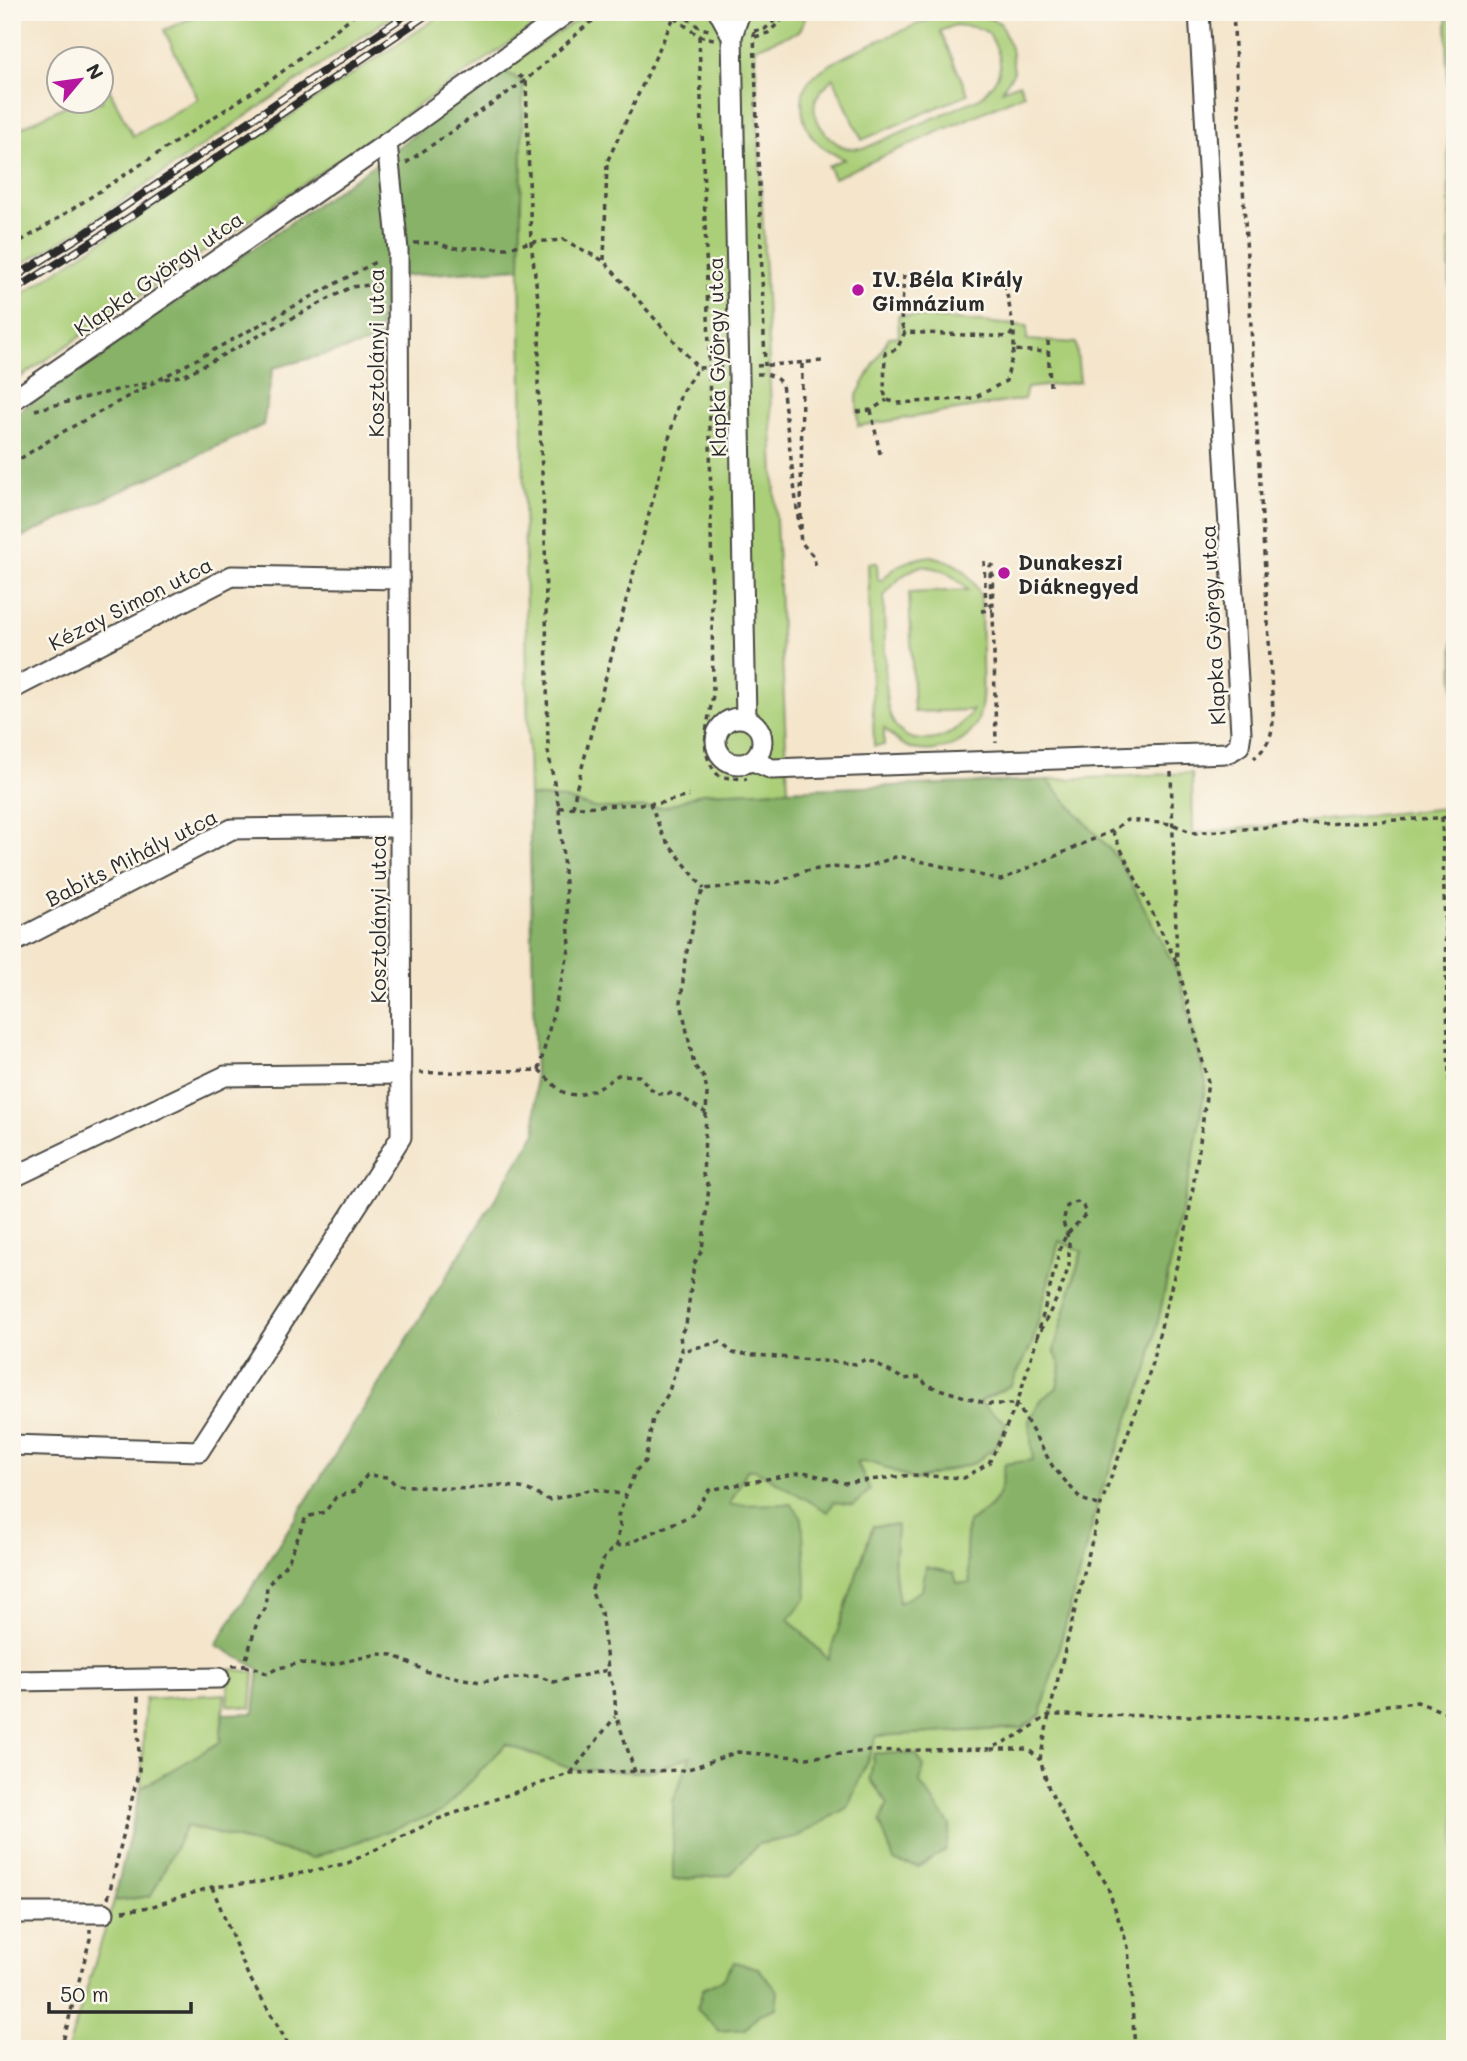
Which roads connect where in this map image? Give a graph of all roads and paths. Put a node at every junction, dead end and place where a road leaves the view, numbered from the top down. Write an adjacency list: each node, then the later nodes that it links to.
1 (358, 12): 19 (path)
2 (568, 12): 14 (street, Klapka György utca)
3 (613, 12): 15 (path)
4 (719, 12): 13 (street, Klapka György utca)
5 (726, 12): 6 (street)
6 (738, 12): 13 (street, Klapka György utca)
7 (784, 12): 11 (path)
8 (1199, 12): 55 (street, Klapka György utca)
9 (1233, 12): 55 (path)
10 (674, 17): 21 (path)
11 (754, 31): 13 (path); 32 (path)
12 (699, 36): 33 (path)
13 (732, 36): 35 (street, Klapka György utca)
14 (498, 62): 15 (path); 16 (street, Klapka György utca)
15 (526, 80): 17 (path); 18 (path)
16 (387, 143): 17 (street, Kosztolányi utca); 40 (street, Klapka György utca)
17 (390, 174): 20 (street, Kosztolányi utca)
18 (531, 242): 20 (path); 21 (path); 61 (path)
19 (12, 246)
20 (398, 250): 23 (street, Kosztolányi utca); 37 (path)
21 (604, 261): 34 (path)
22 (904, 275): 26 (path)
23 (398, 281): 37 (path); 49 (street, Kosztolányi utca)
24 (1005, 284): 25 (path)
25 (1014, 330): 26 (path); 28 (path)
26 (905, 332): 39 (path)
27 (1048, 341): 29 (path)
28 (1014, 350): 29 (path); 39 (path)
29 (1048, 352): 38 (path)
30 (821, 361): 31 (path)
31 (802, 363): 32 (path); 46 (path)
32 (765, 366): 35 (path)
33 (710, 367): 34 (path); 35 (path); 36 (path)
34 (698, 368): 60 (path)
35 (739, 370): 36 (path); 46 (path); 53 (street, Klapka György utca)
36 (710, 374): 56 (path)
37 (159, 380): 41 (path); 45 (path)
38 (1050, 386)
39 (887, 400): 42 (path)
40 (12, 401)
41 (34, 410)
42 (871, 410): 43 (path); 44 (path)
43 (857, 412)
44 (880, 454)
45 (12, 464)
46 (801, 542): 48 (path)
47 (984, 561): 50 (path)
48 (816, 566)
49 (399, 579): 52 (street, Kézay Simon utca); 65 (street, Kosztolányi utca)
50 (993, 610): 51 (path); 54 (path)
51 (981, 611)
52 (12, 689)
53 (746, 718): 56 (street, Klapka György utca); 56 (street, Klapka György utca)
54 (996, 743)
55 (1241, 754): 56 (street, Klapka György utca)
56 (750, 770)
57 (1170, 774): 64 (path)
58 (689, 796): 59 (path)
59 (650, 803): 60 (path); 67 (path)
60 (573, 807): 61 (path)
61 (559, 808): 70 (path)
62 (1442, 817): 63 (path); 64 (path); 75 (path)
63 (1455, 817)
64 (1172, 824): 66 (path); 69 (path)
65 (400, 827): 68 (street, Babits Mihály utca); 71 (street, Kosztolányi utca)
66 (1112, 831): 67 (path); 69 (path)
67 (704, 889): 72 (path)
68 (12, 943)
69 (1177, 962): 89 (path)
70 (539, 1070): 71 (path); 72 (path)
71 (401, 1073): 73 (street); 79 (street, Kosztolányi utca)
72 (706, 1113): 77 (path)
73 (12, 1178)
74 (1067, 1234): 74 (path); 76 (path); 76 (path)
75 (1455, 1299)
76 (1037, 1338): 78 (path)
77 (682, 1351): 78 (path); 80 (path)
78 (1017, 1404): 81 (path); 82 (path)
79 (12, 1446)
80 (626, 1495): 82 (path); 83 (path)
81 (1098, 1505)
82 (616, 1546): 84 (path)
83 (243, 1666): 84 (path); 85 (path)
84 (608, 1670): 88 (path)
85 (219, 1678): 86 (street)
86 (138, 1679): 87 (street); 97 (path)
87 (12, 1681)
88 (616, 1715): 93 (path); 94 (path)
89 (1049, 1715): 90 (path); 91 (path); 92 (path)
90 (1455, 1716)
91 (989, 1749): 92 (path); 93 (path)
92 (1040, 1760): 100 (path)
93 (635, 1772): 94 (path)
94 (571, 1773): 95 (path)
95 (212, 1887): 97 (path); 99 (path)
96 (12, 1913): 97 (street)
97 (97, 1913): 98 (path)
98 (61, 2049)
99 (291, 2049)
100 (1135, 2049)

